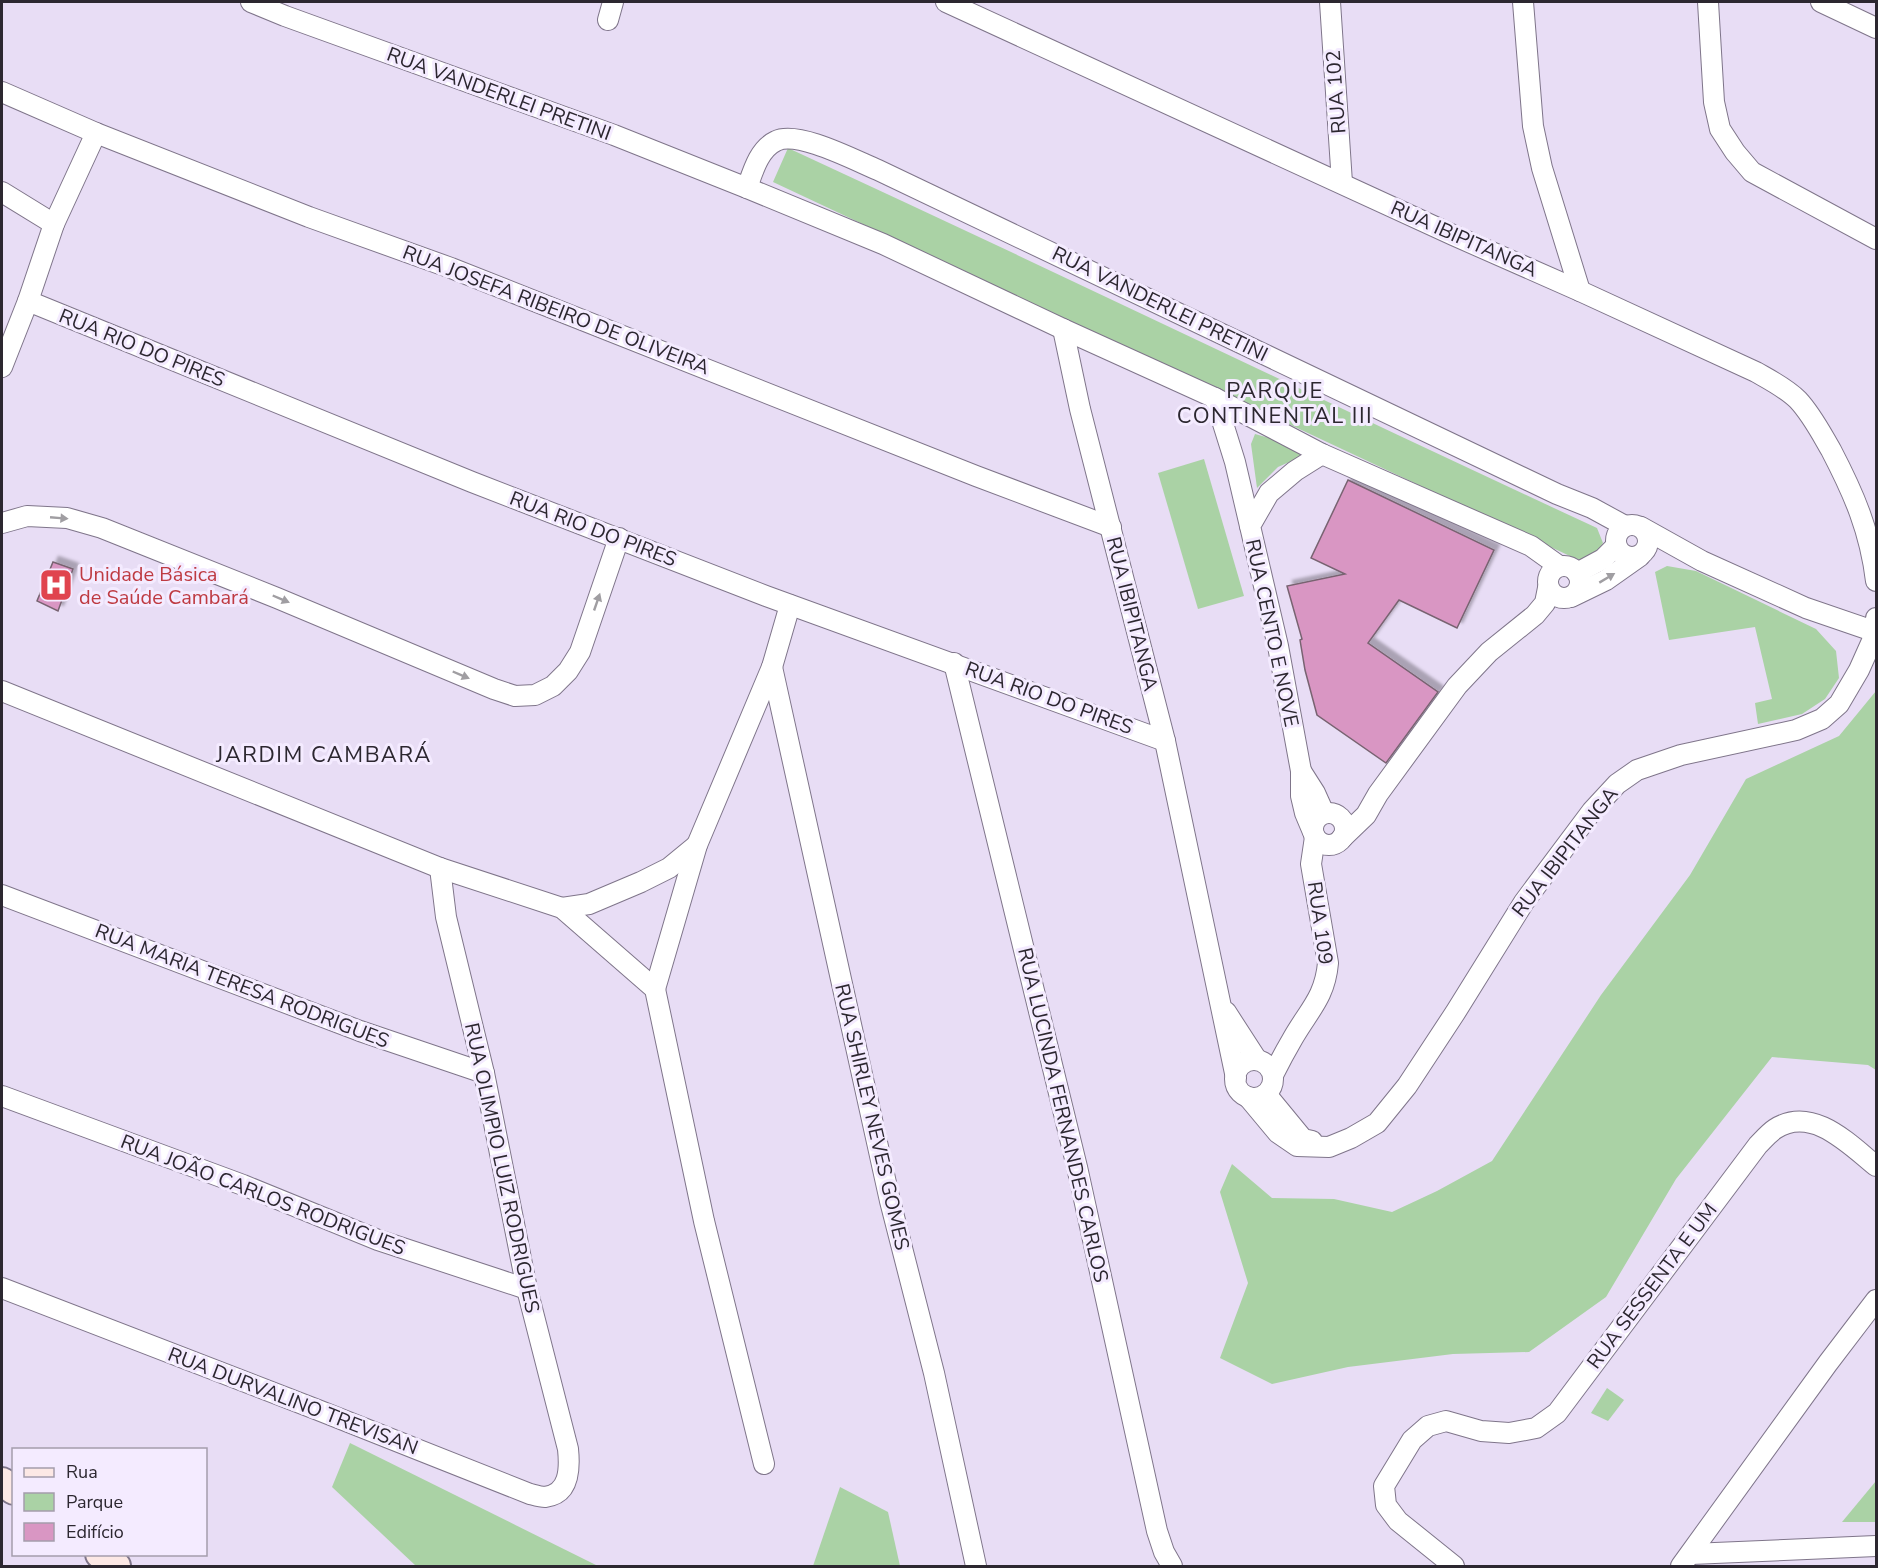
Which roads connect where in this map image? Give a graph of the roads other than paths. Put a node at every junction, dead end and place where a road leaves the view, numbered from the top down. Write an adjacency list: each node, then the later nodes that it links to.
1 (251, 2): 11 (street, RUA VANDERLEI PRETINI)
2 (946, 2): 10 (street, RUA IBIPITANGA)
3 (1330, 2): 10 (street, RUA 102)
4 (1524, 2): 15 (street)
5 (1708, 2): 14 (street)
6 (1821, 2): 7 (street)
7 (1876, 28)
8 (2, 92): 9 (street, RUA JOSEFA RIBEIRO DE OLIVEIRA)
9 (96, 133): 13 (street); 23 (street, RUA JOSEFA RIBEIRO DE OLIVEIRA)
10 (1342, 183): 15 (street, RUA IBIPITANGA)
11 (747, 188): 17 (street, RUA VANDERLEI PRETINI); 24 (street, RUA VANDERLEI PRETINI)
12 (2, 192): 13 (street)
13 (54, 224): 16 (street)
14 (1876, 239)
15 (1580, 291): 28 (street, RUA IBIPITANGA)
16 (28, 301): 18 (street); 25 (street, RUA RIO DO PIRES)
17 (1063, 329): 19 (street, RUA VANDERLEI PRETINI); 23 (street, RUA IBIPITANGA)
18 (2, 367)
19 (1215, 398): 20 (street, RUA VANDERLEI PRETINI); 22 (street)
20 (1322, 454): 22 (street, RUA CENTO E NOVE); 29 (street, RUA VANDERLEI PRETINI)
21 (2, 523): 25 (street, one-way to 25)
22 (1250, 526): 37 (street, RUA CENTO E NOVE)
23 (1111, 527): 36 (street, RUA IBIPITANGA)
24 (1624, 534): 26 (street); 26 (street); 27 (street); 29 (street)
25 (619, 538): 30 (street, RUA RIO DO PIRES)
26 (1642, 554): 27 (street); 29 (street, one-way to 26)
27 (1702, 561): 32 (street)
28 (1876, 580)
29 (1561, 583): 38 (street)
30 (790, 605): 33 (street, RUA RIO DO PIRES); 34 (street)
31 (1876, 618): 32 (street, RUA IBIPITANGA)
32 (1876, 632): 50 (street, RUA IBIPITANGA)
33 (954, 663): 36 (street, RUA RIO DO PIRES); 63 (street, RUA LUCINDA FERNANDES CARLOS)
34 (772, 667): 41 (street); 62 (street, RUA SHIRLEY NEVES GOMES)
35 (2, 691): 42 (street)
36 (1165, 741): 46 (street, RUA IBIPITANGA)
37 (1301, 771): 39 (street); 40 (street, RUA 109)
38 (1378, 794): 39 (street); 40 (street)
39 (1328, 813): 40 (street); 40 (street)
40 (1325, 838): 47 (street, RUA 109)
41 (697, 845): 44 (street); 45 (street)
42 (440, 868): 44 (street); 48 (street, RUA OLIMPIO LUIZ RODRIGUES)
43 (2, 895): 48 (street, RUA MARIA TERESA RODRIGUES)
44 (562, 908): 45 (street)
45 (655, 989): 56 (street)
46 (1221, 1005): 47 (street, RUA IBIPITANGA); 49 (street, RUA IBIPITANGA)
47 (1264, 1066): 49 (street); 50 (street)
48 (484, 1073): 54 (street, RUA OLIMPIO LUIZ RODRIGUES)
49 (1236, 1078): 50 (street)
50 (1257, 1095)
51 (2, 1096): 54 (street, RUA JOÃO CARLOS RODRIGUES)
52 (1876, 1166): 64 (street, RUA SESSENTA E UM)
53 (2, 1288): 57 (street, RUA DURVALINO TREVISAN)
54 (527, 1289): 57 (street, RUA OLIMPIO LUIZ RODRIGUES)
55 (1876, 1300): 60 (street)
56 (765, 1464)
57 (570, 1466)
58 (1876, 1546): 60 (street)
59 (103, 1556): 61 (main road)
60 (1686, 1560)
61 (116, 1566)
62 (976, 1566)
63 (1172, 1566)
64 (1454, 1566)

